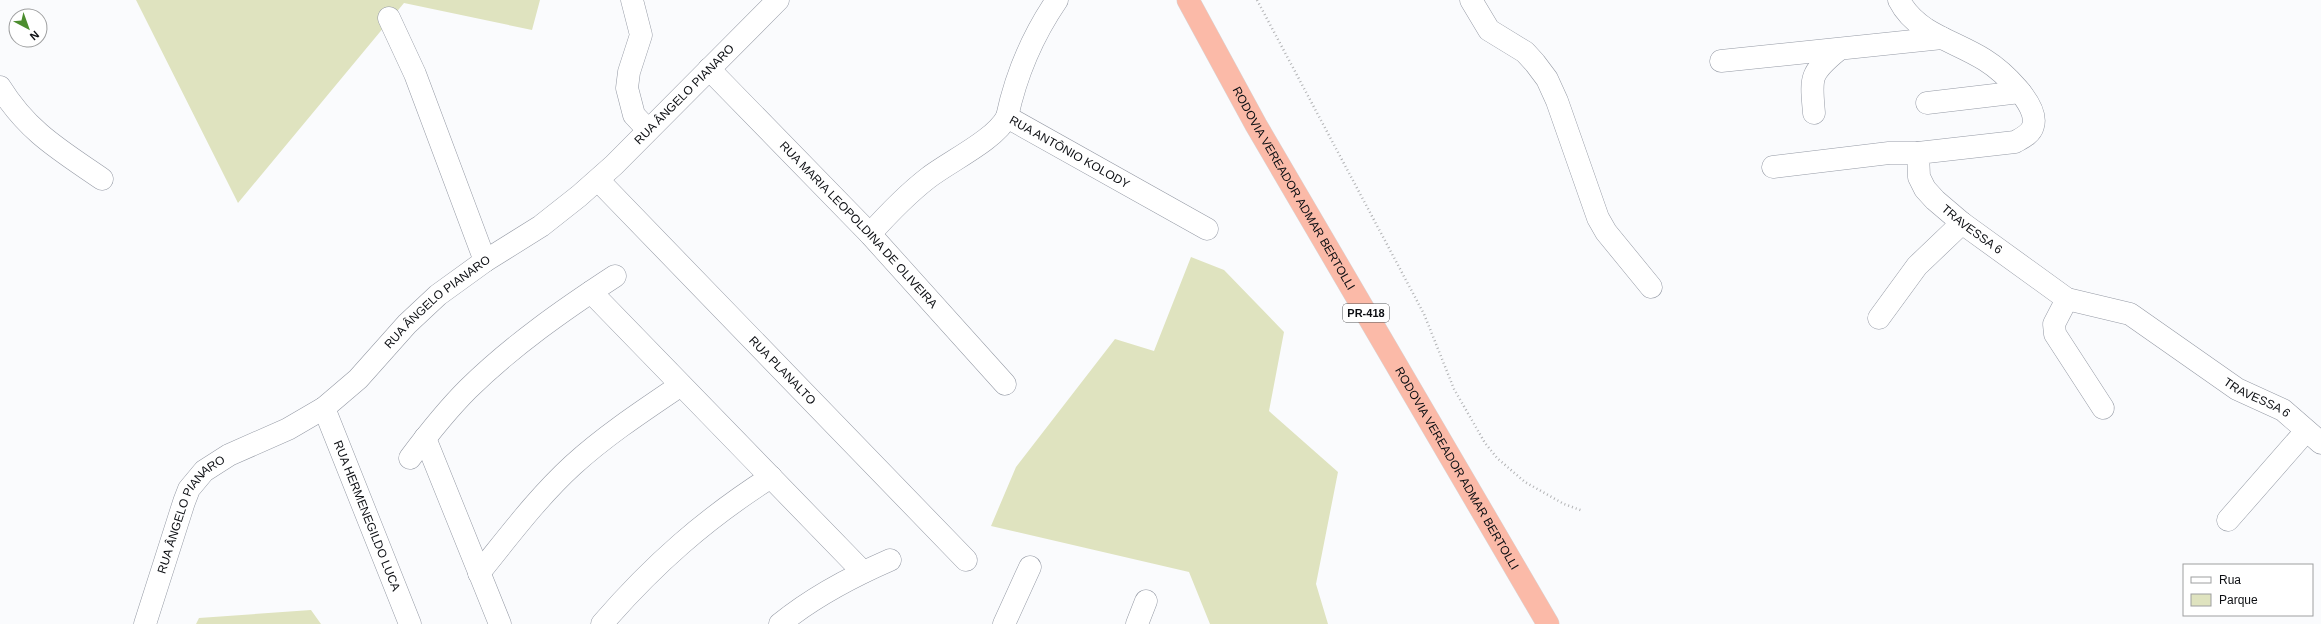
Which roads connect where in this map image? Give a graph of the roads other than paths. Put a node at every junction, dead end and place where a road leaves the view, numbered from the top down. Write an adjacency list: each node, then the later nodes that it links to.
1 (632, 0): 17 (street)
2 (778, 0): 11 (street, RUA ÂNGELO PIANARO)
3 (1057, 0): 16 (street)
4 (1188, 0): 53 (highway, RODOVIA VEREADOR ADMAR BERTOLLI / PR-418)
5 (1471, 0): 27 (street)
6 (1899, 0): 8 (street)
7 (388, 18): 25 (street)
8 (1942, 38): 9 (street); 13 (street)
9 (1837, 50): 10 (street); 15 (street)
10 (1721, 61)
11 (709, 69): 17 (street, RUA ÂNGELO PIANARO); 24 (street, RUA MARIA LEOPOLDINA DE OLIVEIRA)
12 (0, 87): 20 (street)
13 (2020, 92): 14 (street); 18 (street)
14 (1927, 103)
15 (1814, 113)
16 (1007, 117): 23 (street, RUA ANTÔNIO KOLODY); 24 (street, RUA ANTÔNIO KOLODY)
17 (648, 130): 21 (street, RUA ÂNGELO PIANARO)
18 (1918, 153): 19 (street); 22 (street, TRAVESSA 6)
19 (1773, 166)
20 (102, 179)
21 (598, 180): 25 (street, RUA ÂNGELO PIANARO); 41 (street, RUA PLANALTO)
22 (1962, 223): 29 (street, TRAVESSA 6); 30 (street)
23 (1207, 229)
24 (870, 234): 31 (street, RUA MARIA LEOPOLDINA DE OLIVEIRA)
25 (485, 261): 33 (street, RUA ÂNGELO PIANARO)
26 (615, 276): 28 (street)
27 (1651, 287)
28 (591, 292): 32 (street); 36 (street)
29 (2067, 299): 34 (street); 35 (street, TRAVESSA 6)
30 (1879, 318)
31 (1005, 384)
32 (681, 385): 38 (street); 44 (street)
33 (324, 408): 46 (street, RUA ÂNGELO PIANARO); 47 (street, RUA HERMENEGILDO LUCA)
34 (2103, 408)
35 (2314, 437): 39 (street)
36 (425, 438): 37 (street); 44 (street)
37 (410, 458)
38 (771, 477): 43 (street); 49 (street)
39 (2228, 520)
40 (890, 560): 43 (street)
41 (966, 560)
42 (1030, 567): 51 (street)
43 (863, 572): 50 (street)
44 (480, 573): 48 (street)
45 (1146, 601): 52 (street)
46 (145, 624)
47 (410, 624)
48 (500, 624)
49 (602, 624)
50 (780, 624)
51 (1004, 624)
52 (1136, 624)
53 (1548, 624)

